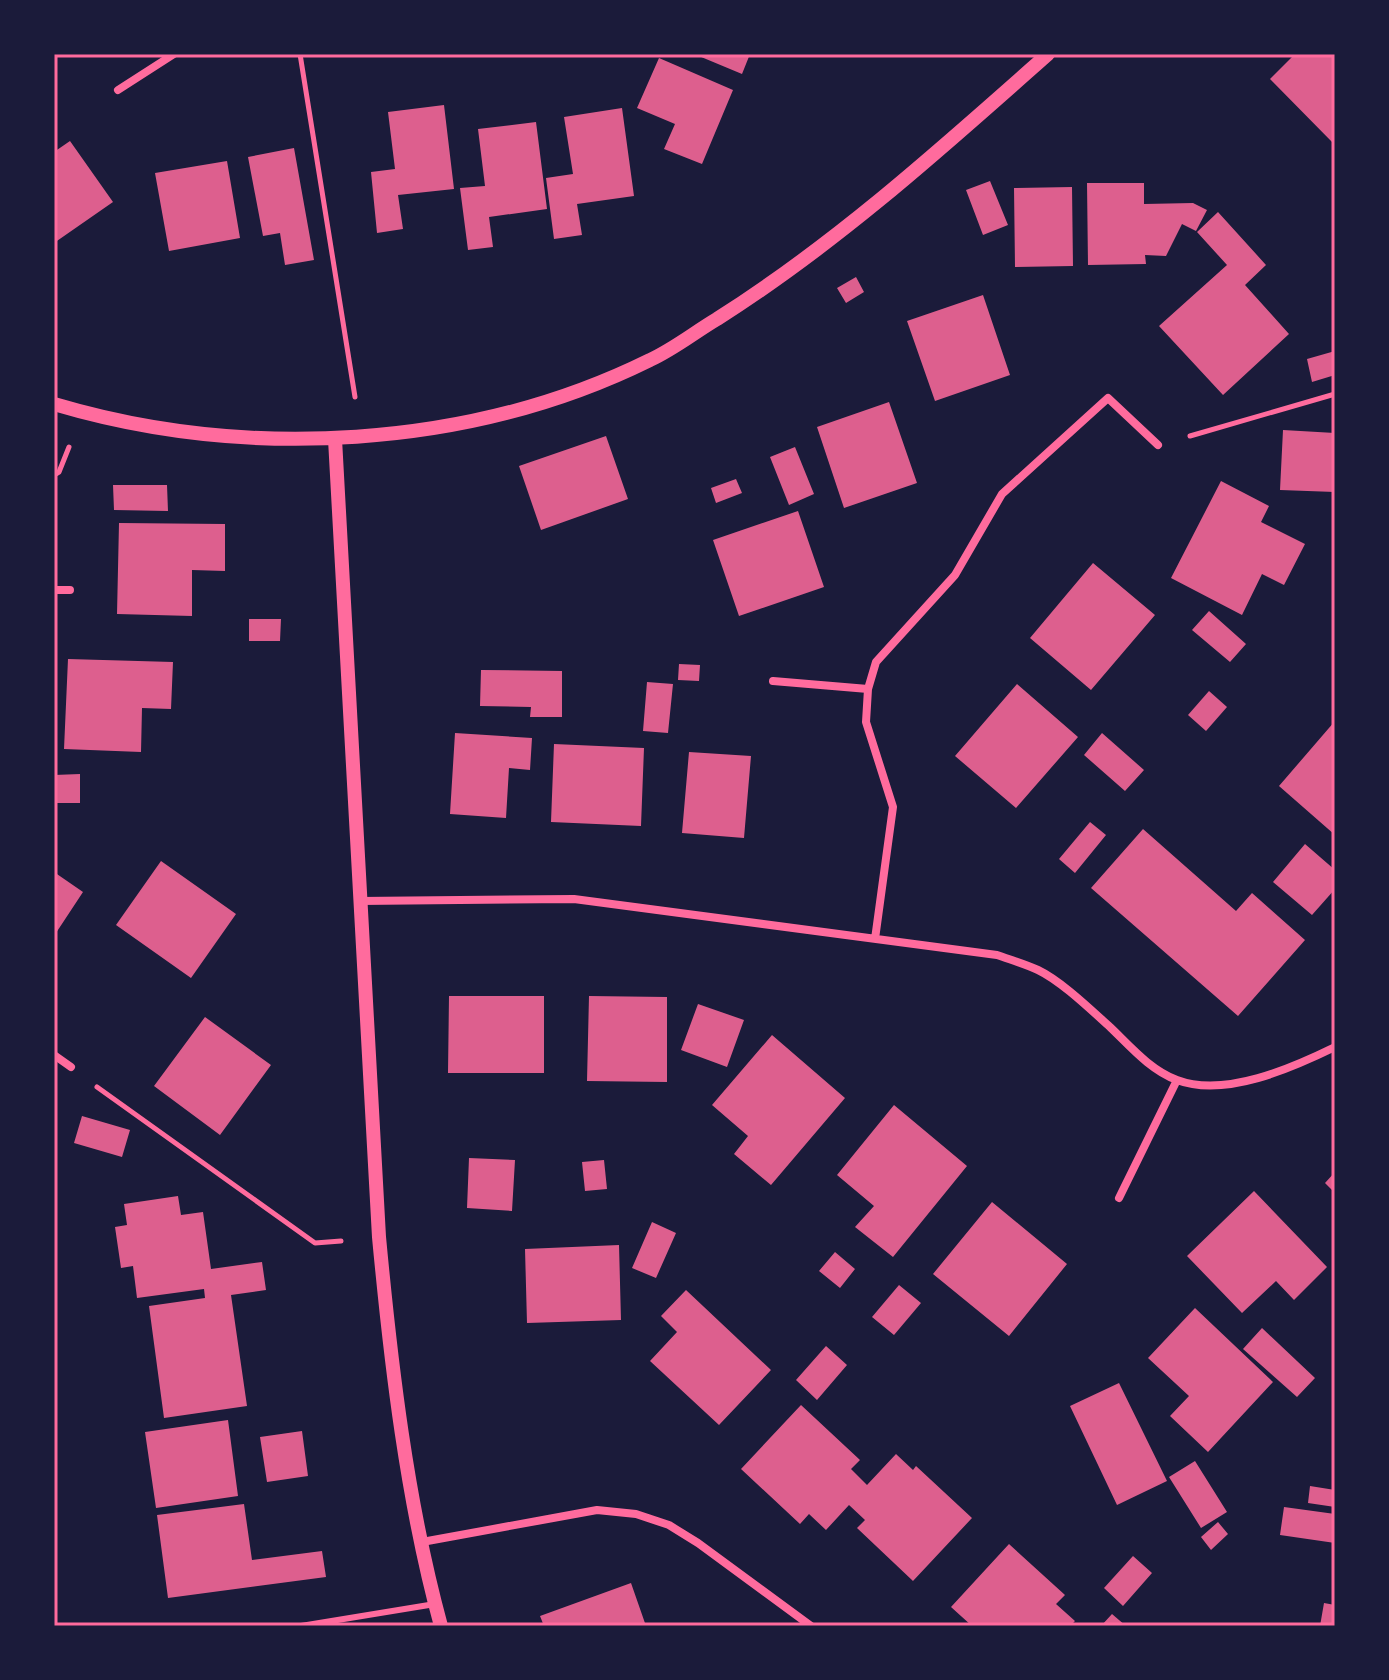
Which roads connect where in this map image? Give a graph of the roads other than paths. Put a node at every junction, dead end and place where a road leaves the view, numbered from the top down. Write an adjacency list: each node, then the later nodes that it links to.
1 (174, 54): 3 (street)
2 (1048, 54): 5 (street)
3 (118, 90)
4 (54, 404): 5 (street)
5 (335, 439): 11 (street)
6 (1158, 445): 10 (street)
7 (54, 590): 8 (street)
8 (70, 590)
9 (773, 681): 10 (street)
10 (868, 689): 12 (street)
11 (359, 901): 12 (street); 18 (street)
12 (875, 939): 16 (street)
13 (1335, 1047): 16 (street)
14 (54, 1055): 15 (street)
15 (71, 1067)
16 (1177, 1080): 17 (street)
17 (1119, 1198)
18 (422, 1542): 19 (street); 22 (street)
19 (435, 1604): 20 (lane); 21 (street)
20 (301, 1626)
21 (441, 1626)
22 (811, 1626)

